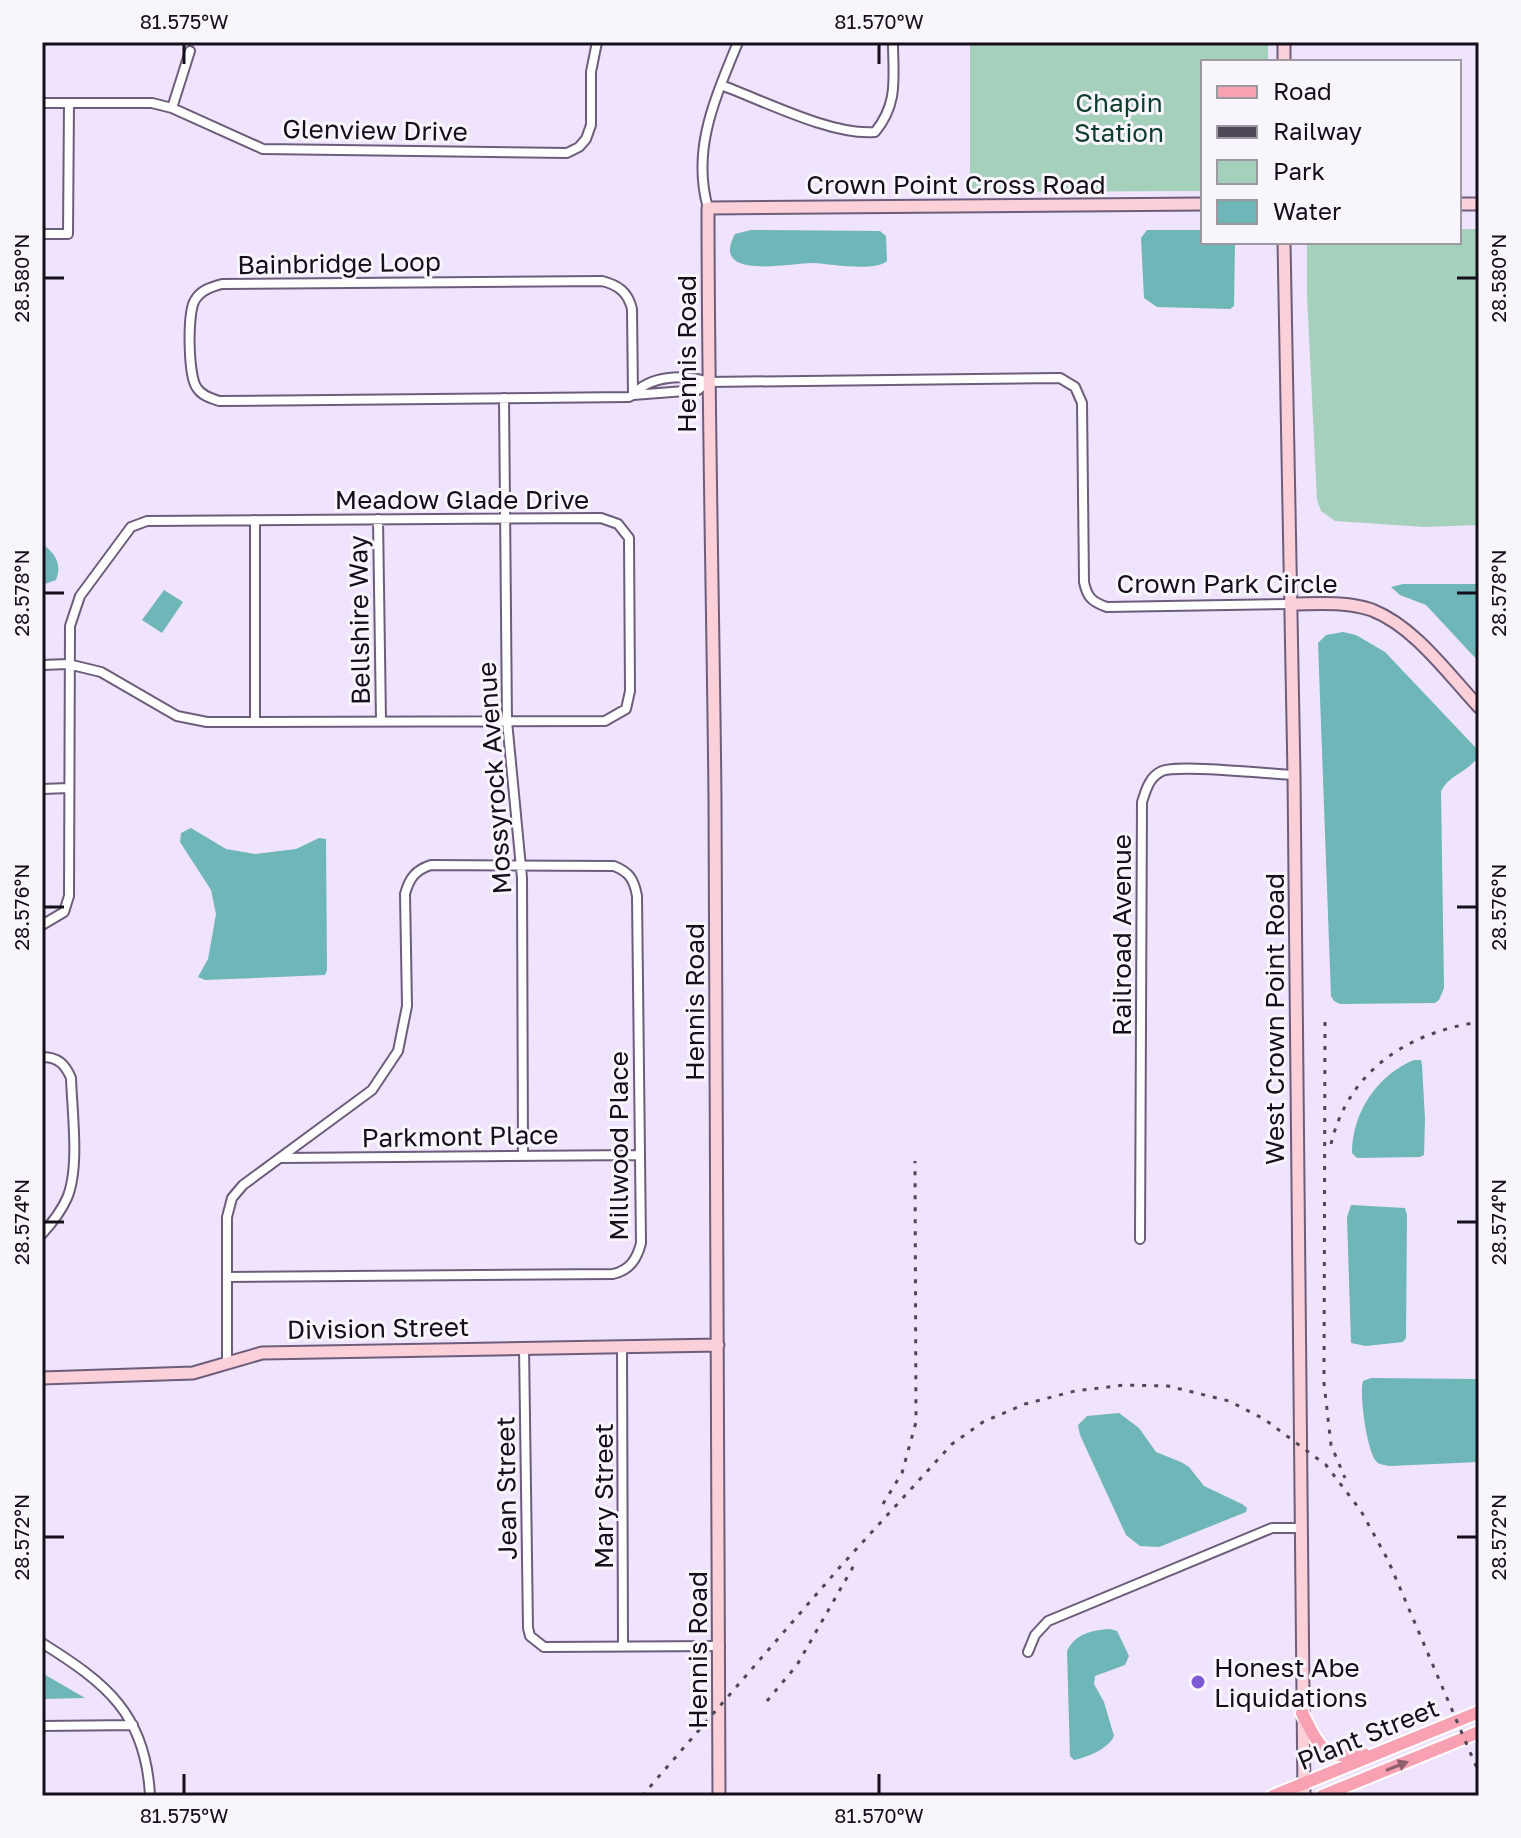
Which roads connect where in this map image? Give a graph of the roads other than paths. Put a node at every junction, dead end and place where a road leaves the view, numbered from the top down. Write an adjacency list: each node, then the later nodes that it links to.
1 (597, 42): 8 (street, Glenview Drive)
2 (738, 42): 5 (street)
3 (893, 42): 5 (street)
4 (190, 51): 8 (street)
5 (721, 85): 10 (street)
6 (42, 103): 7 (street, Glenview Drive)
7 (69, 103): 8 (street, Glenview Drive); 11 (street)
8 (172, 108)
9 (1201, 204): 10 (street, Crown Point Cross Road)
10 (708, 208): 13 (street, Hennis Road)
11 (42, 234)
12 (1284, 244): 19 (street, West Crown Point Road)
13 (708, 382): 14 (street, Bainbridge Loop); 14 (street, Bainbridge Loop); 19 (street, Crown Park Circle); 38 (street, Hennis Road)
14 (633, 395): 15 (street, Bainbridge Loop); 15 (street, Bainbridge Loop)
15 (504, 398): 16 (street, Mossyrock Avenue)
16 (505, 518): 17 (street, Meadow Glade Drive); 24 (street, Mossyrock Avenue); 24 (street, Meadow Glade Drive)
17 (378, 519): 18 (street, Meadow Glade Drive); 23 (street, Bellshire Way)
18 (255, 520): 20 (street, Meadow Glade Drive); 25 (street)
19 (1290, 604): 22 (street, Crown Park Circle); 26 (street, West Crown Point Road)
20 (68, 664): 21 (street); 25 (street, Meadow Glade Drive); 27 (street)
21 (42, 665)
22 (1479, 707)
23 (381, 721): 24 (street, Meadow Glade Drive); 25 (street, Meadow Glade Drive)
24 (507, 721): 29 (street, Mossyrock Avenue)
25 (255, 722)
26 (1294, 775): 36 (street, Railroad Avenue); 43 (street, West Crown Point Road)
27 (69, 788): 28 (street); 30 (street)
28 (42, 789)
29 (522, 865): 32 (street, Mossyrock Avenue); 33 (street, Millwood Place); 34 (street, Millwood Place)
30 (42, 925)
31 (42, 1057): 35 (street)
32 (523, 1155): 33 (street, Parkmont Place); 34 (street, Parkmont Place)
33 (640, 1155): 37 (street, Millwood Place)
34 (280, 1158): 37 (street)
35 (42, 1234)
36 (1140, 1239)
37 (227, 1277): 41 (street)
38 (718, 1345): 39 (street, Division Street); 46 (street, Hennis Road)
39 (622, 1346): 40 (street, Division Street); 45 (street, Mary Street)
40 (524, 1347): 41 (street, Division Street); 45 (street, Jean Street)
41 (227, 1363): 42 (street, Division Street)
42 (42, 1378)
43 (1301, 1528): 47 (street); 49 (street, West Crown Point Road)
44 (42, 1643): 50 (street)
45 (623, 1646): 46 (street)
46 (720, 1646): 56 (street, Hennis Road)
47 (1028, 1652)
48 (1479, 1712): 53 (main road, Plant Street)
49 (1302, 1713): 53 (main road); 54 (street, West Crown Point Road)
50 (133, 1725): 51 (street); 55 (street)
51 (42, 1726)
52 (1479, 1732): 58 (main road, Plant Street, one-way to 52)
53 (1387, 1750): 54 (main road, Plant Street)
54 (1304, 1790): 57 (main road, Plant Street)
55 (150, 1796)
56 (719, 1796)
57 (1273, 1796)
58 (1322, 1796)

